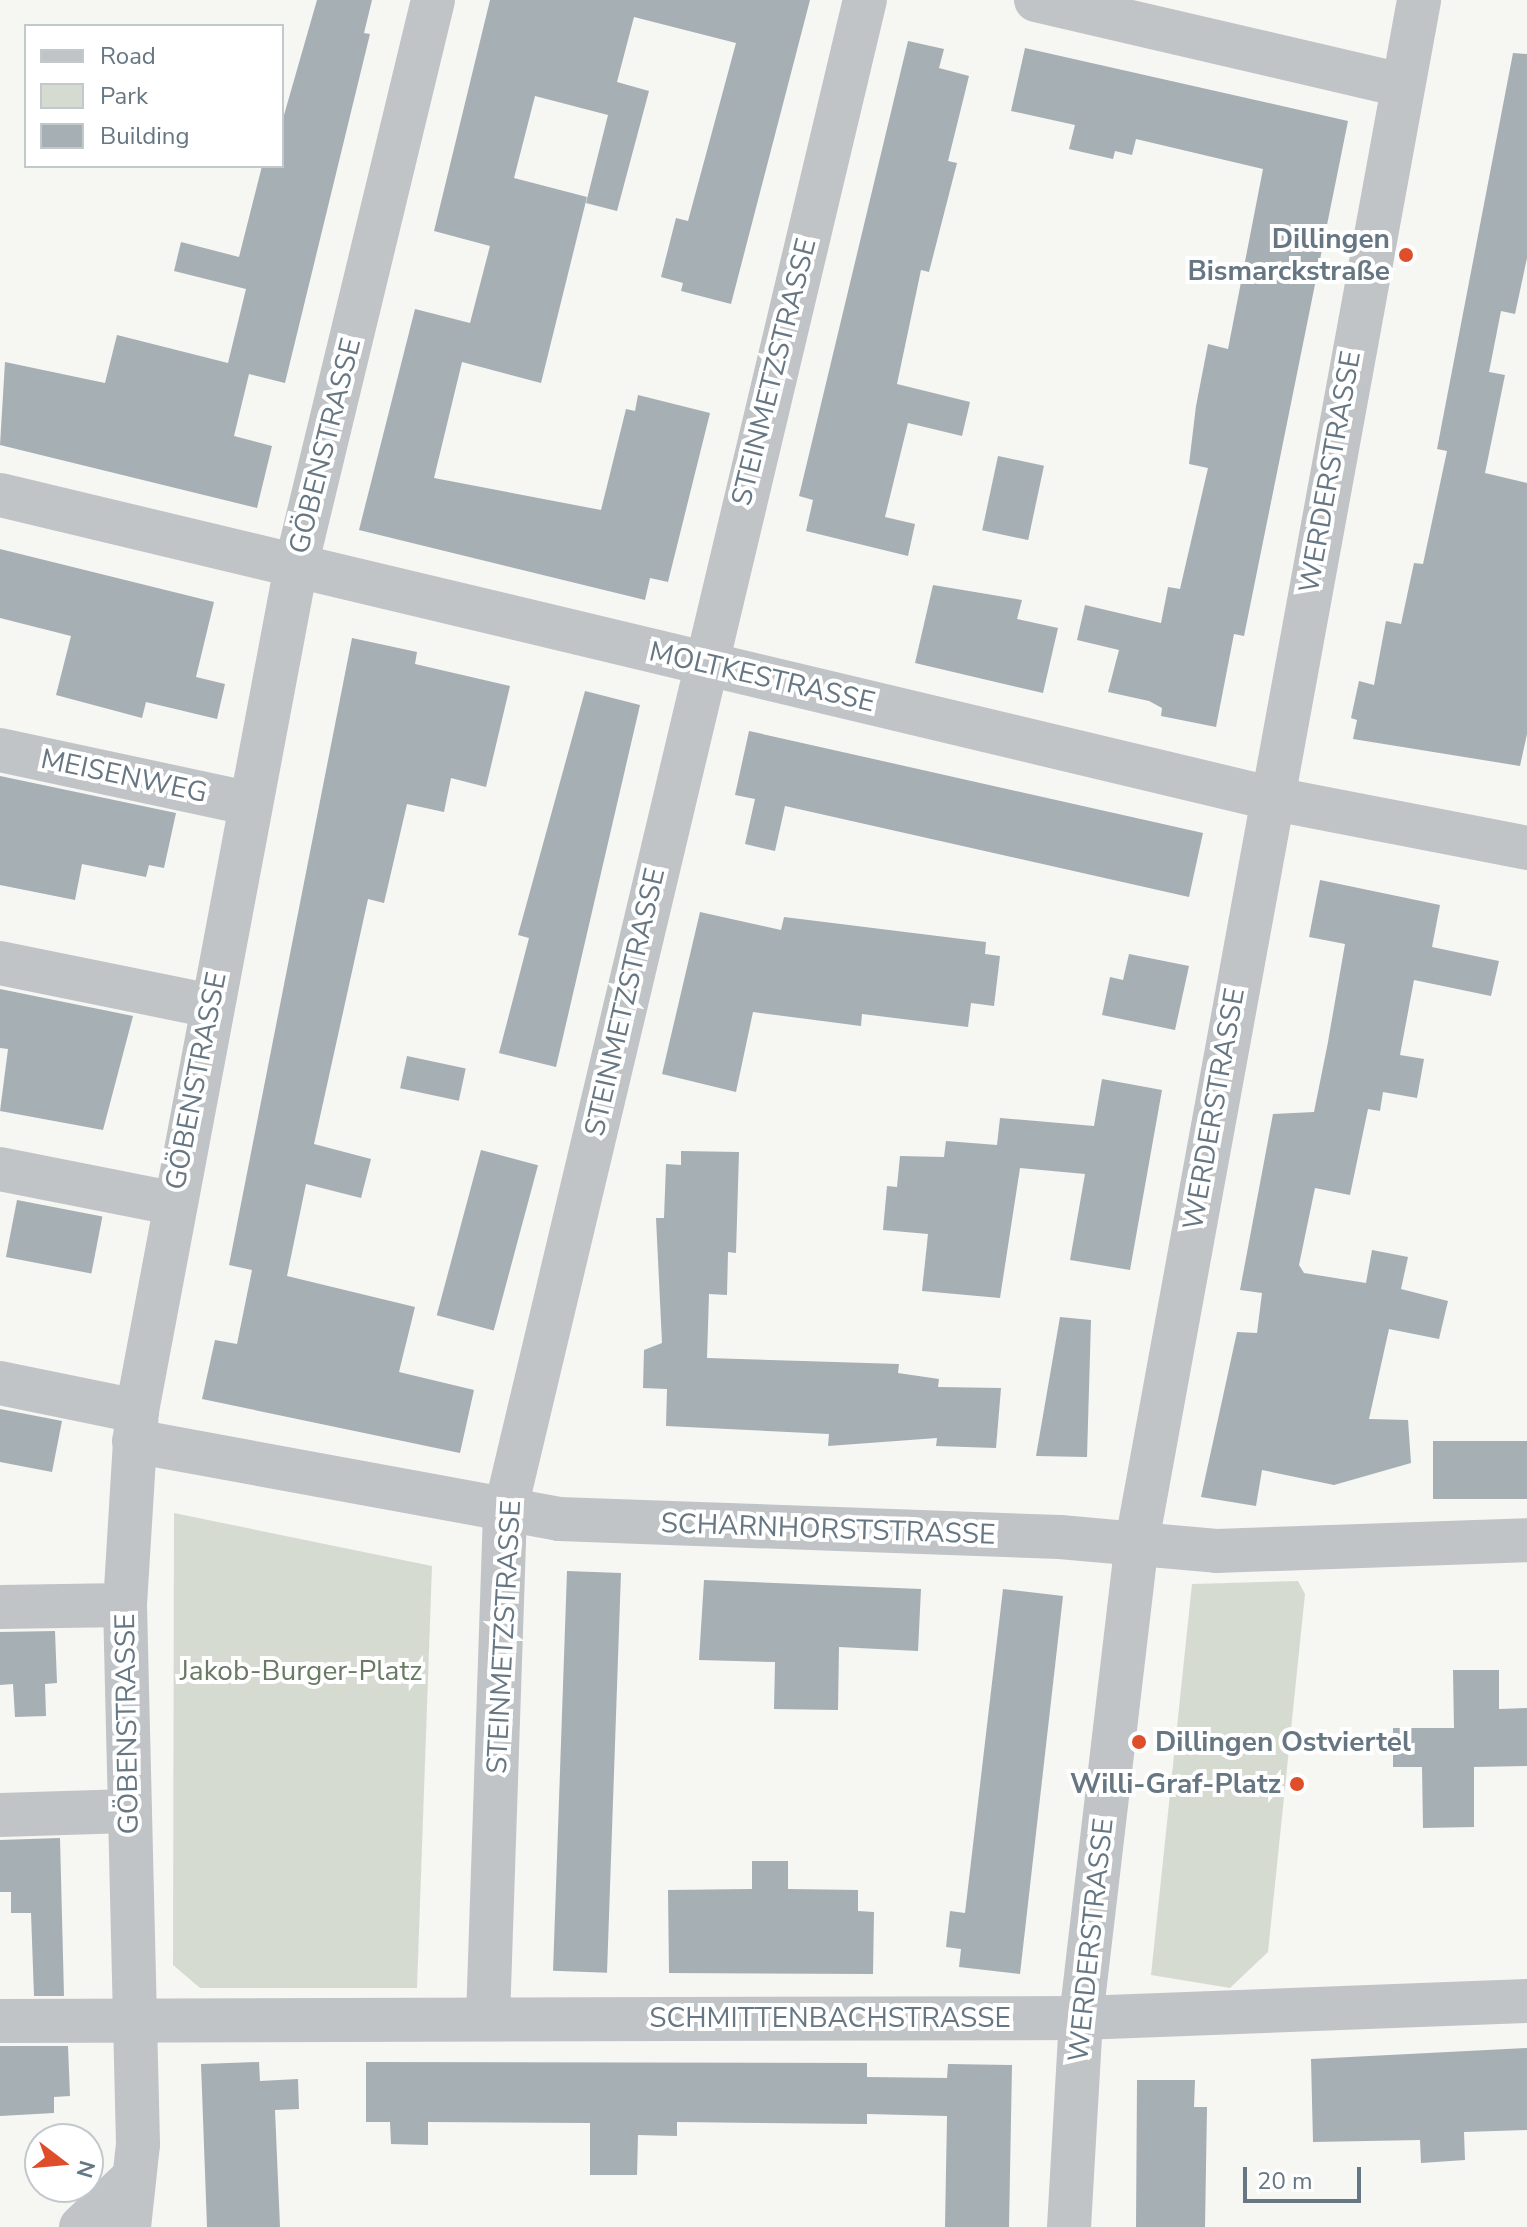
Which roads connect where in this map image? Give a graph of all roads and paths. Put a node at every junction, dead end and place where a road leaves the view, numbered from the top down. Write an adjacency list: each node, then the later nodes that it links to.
1 (433, 0): 7 (street, GÖBENSTRASSE)
2 (865, 0): 8 (street, STEINMETZSTRASSE)
3 (1036, 0): 5 (street)
4 (1419, 0): 5 (street, WERDERSTRASSE)
5 (1402, 85): 10 (street, WERDERSTRASSE)
6 (0, 495): 7 (street, MOLTKESTRASSE)
7 (296, 566): 8 (street, MOLTKESTRASSE); 11 (street, GÖBENSTRASSE)
8 (704, 663): 10 (street, MOLTKESTRASSE); 19 (street, STEINMETZSTRASSE)
9 (0, 750): 11 (street, MEISENWEG)
10 (1270, 798): 12 (street, MOLTKESTRASSE); 21 (street, WERDERSTRASSE)
11 (248, 803): 14 (street, GÖBENSTRASSE)
12 (1527, 848)
13 (0, 963): 14 (street)
14 (211, 1006): 16 (street, GÖBENSTRASSE)
15 (0, 1169): 16 (street)
16 (172, 1203): 18 (street, GÖBENSTRASSE)
17 (0, 1383): 18 (street, SCHARNHORSTSTRASSE)
18 (136, 1426): 19 (street, SCHARNHORSTSTRASSE); 22 (street, GÖBENSTRASSE)
19 (505, 1512): 21 (street, SCHARNHORSTSTRASSE); 29 (street, STEINMETZSTRASSE)
20 (1527, 1540): 21 (street, SCHARNHORSTSTRASSE)
21 (1136, 1547): 28 (street, WERDERSTRASSE)
22 (125, 1605): 23 (street); 24 (street, GÖBENSTRASSE)
23 (0, 1607)
24 (129, 1811): 25 (street); 27 (street, GÖBENSTRASSE)
25 (0, 1815)
26 (1527, 2001): 28 (street, SCHMITTENBACHSTRASSE)
27 (133, 2017): 29 (street, SCHMITTENBACHSTRASSE); 30 (street, SCHMITTENBACHSTRASSE); 31 (street, GÖBENSTRASSE)
28 (1081, 2018): 29 (street, SCHMITTENBACHSTRASSE); 35 (street, WERDERSTRASSE)
29 (488, 2019)
30 (0, 2021)
31 (129, 2182): 32 (street); 33 (street, GÖBENSTRASSE); 34 (street)
32 (81, 2227)
33 (129, 2227)
34 (154, 2227)
35 (1069, 2227)

